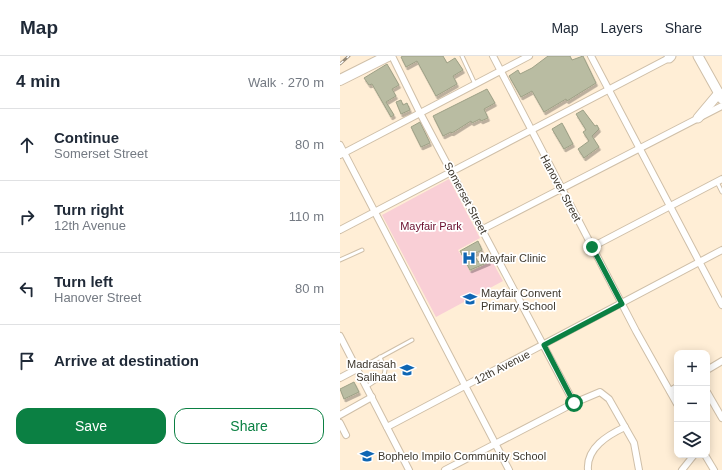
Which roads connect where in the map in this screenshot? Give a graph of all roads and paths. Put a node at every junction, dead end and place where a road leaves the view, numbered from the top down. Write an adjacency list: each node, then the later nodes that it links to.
1 (388, 56): 10 (main road)
2 (392, 56): 15 (street, Somerset Street)
3 (462, 56): 11 (lane)
4 (493, 56): 9 (street, Hanover Street)
5 (530, 56): 9 (street)
6 (591, 56): 12 (street)
7 (698, 56): 13 (street)
8 (671, 57): 12 (street)
9 (501, 71): 11 (street); 17 (street, Hanover Street)
10 (340, 80)
11 (475, 84): 15 (street)
12 (608, 90): 17 (street); 19 (street)
13 (721, 92): 16 (street)
14 (722, 106): 16 (street)
15 (420, 113): 20 (street); 21 (street, Somerset Street)
16 (698, 118): 19 (street)
17 (531, 131): 21 (street); 23 (street, Hanover Street)
18 (340, 145): 20 (street)
19 (640, 148): 23 (street); 25 (street)
20 (342, 154): 26 (street)
21 (452, 171): 26 (street); 27 (street, Somerset Street)
22 (719, 180): 24 (lane); 25 (street)
23 (562, 189): 27 (street); 29 (street, Hanover Street)
24 (722, 192)
25 (671, 205): 29 (street); 33 (street)
26 (374, 212): 28 (street); 46 (street)
27 (483, 229): 38 (street, Somerset Street)
28 (340, 230)
29 (592, 247): 34 (street, Hanover Street)
30 (362, 250): 32 (lane)
31 (722, 250): 33 (street, 12th Avenue)
32 (340, 260)
33 (699, 262): 34 (street, 12th Avenue); 35 (street)
34 (622, 304): 38 (street, 12th Avenue); 48 (street, Hanover Street)
35 (722, 306)
36 (340, 336): 43 (street)
37 (412, 340): 39 (lane)
38 (544, 345): 46 (street, 12th Avenue); 52 (street, Somerset Street)
39 (380, 357): 41 (lane); 45 (lane)
40 (722, 361): 42 (street)
41 (368, 364)
42 (710, 368)
43 (357, 369): 44 (street); 45 (street)
44 (340, 378)
45 (366, 386): 49 (street)
46 (465, 386): 56 (street, 12th Avenue); 59 (street)
47 (674, 389): 48 (street)
48 (670, 391): 51 (street, Hanover Street)
49 (372, 397): 53 (street); 56 (street)
50 (710, 397): 54 (street)
51 (674, 398)
52 (574, 403): 57 (street); 59 (street)
53 (340, 415)
54 (722, 418)
55 (340, 423): 58 (street)
56 (387, 427): 62 (street)
57 (625, 427): 65 (street); 66 (street)
58 (346, 434)
59 (495, 444): 63 (street); 64 (street)
60 (692, 458): 67 (street)
61 (707, 458): 68 (street)
62 (410, 470)
63 (444, 470)
64 (508, 470)
65 (588, 470)
66 (639, 470)
67 (682, 470)
68 (714, 470)

